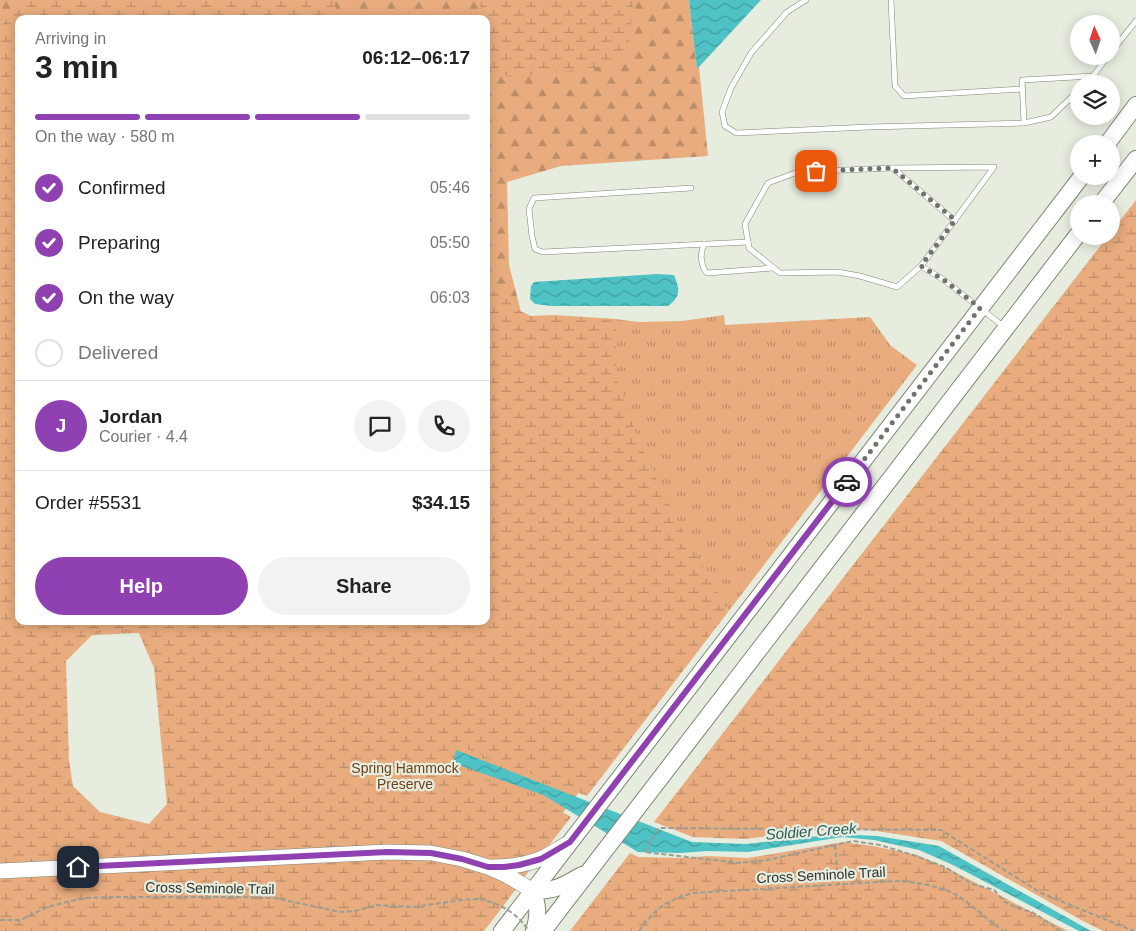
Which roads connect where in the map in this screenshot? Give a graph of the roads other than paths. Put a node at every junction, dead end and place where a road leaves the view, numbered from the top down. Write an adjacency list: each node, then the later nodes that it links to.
1 (806, 0): 9 (lane)
2 (891, 0): 6 (lane)
3 (1136, 21): 4 (lane)
4 (1120, 41)
5 (1070, 77): 6 (lane)
6 (1023, 89): 9 (lane)
7 (1070, 99): 9 (lane)
8 (1136, 105): 10 (main road)
9 (1024, 123)
10 (1113, 135)
11 (1136, 159): 15 (main road)
12 (892, 168): 16 (lane); 16 (lane); 17 (lane)
13 (1075, 185): 22 (main road)
14 (690, 188): 18 (lane)
15 (1108, 195)
16 (955, 220): 20 (lane)
17 (748, 242): 18 (lane); 21 (lane)
18 (704, 244): 21 (lane)
19 (1070, 245): 23 (main road)
20 (921, 266): 21 (lane); 22 (lane)
21 (773, 268)
22 (980, 308): 23 (lane); 24 (main road)
23 (1006, 328): 26 (main road)
24 (575, 836): 25 (street); 28 (main road)
25 (488, 867): 27 (street); 28 (street)
26 (590, 870): 28 (main road); 31 (main road)
27 (0, 871)
28 (533, 891): 29 (main road); 30 (main road)
29 (502, 931)
30 (534, 931)
31 (543, 931)

